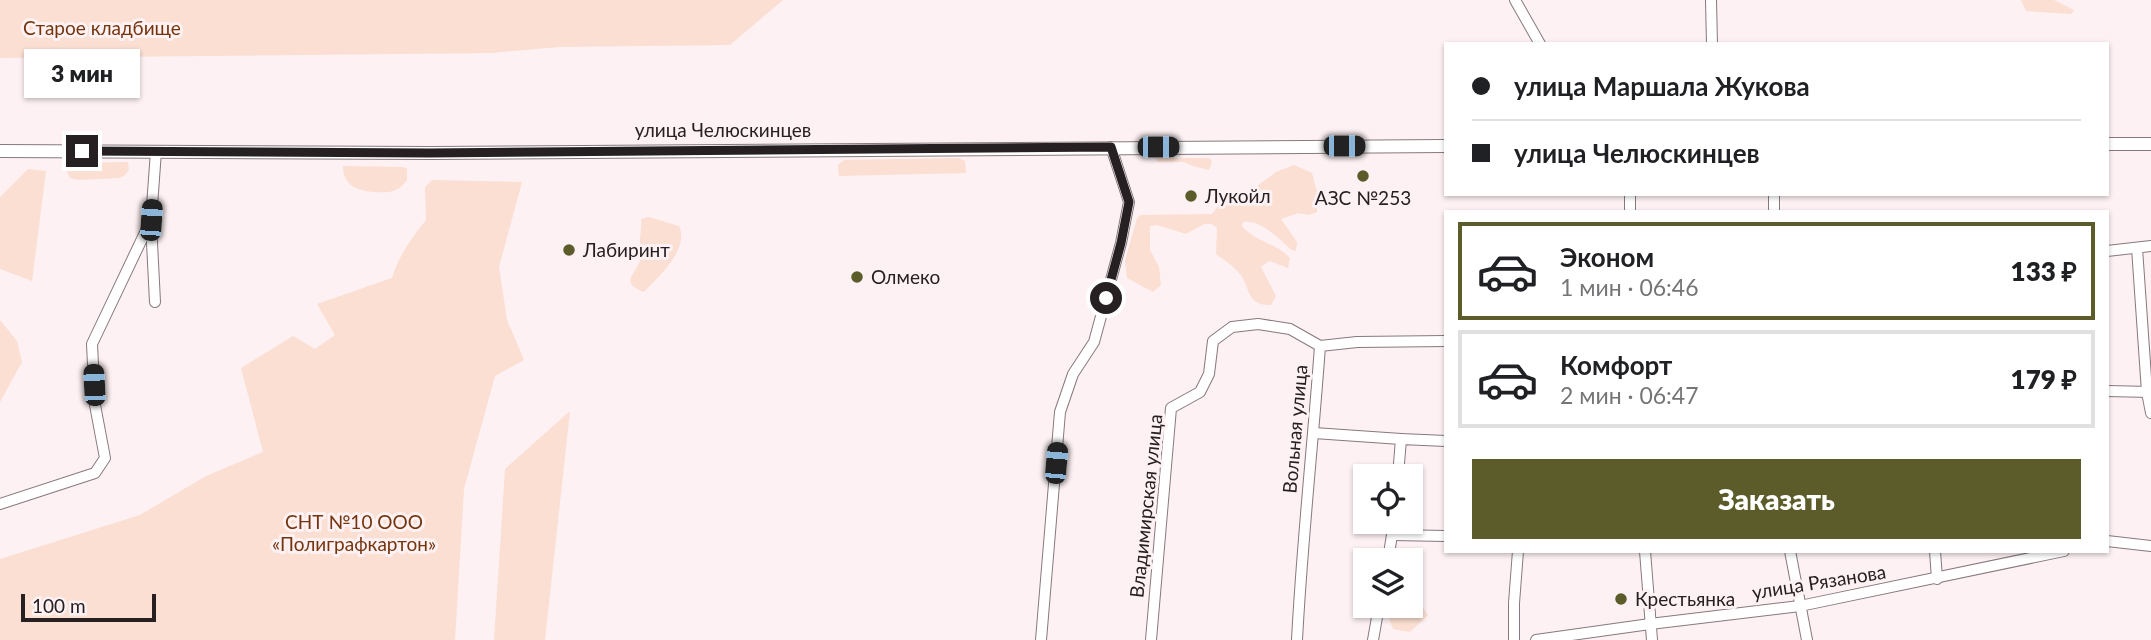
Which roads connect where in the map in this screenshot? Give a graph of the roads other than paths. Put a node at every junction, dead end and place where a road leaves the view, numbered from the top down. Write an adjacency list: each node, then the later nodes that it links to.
1 (1515, 0): 3 (street)
2 (1711, 0): 4 (street)
3 (1540, 42)
4 (1712, 42)
5 (2109, 144): 6 (main road)
6 (2151, 144)
7 (1444, 146): 8 (main road, улица Челюскинцев)
8 (1111, 147): 10 (main road, улица Челюскинцев); 41 (street)
9 (0, 151): 10 (main road, улица Челюскинцев)
10 (156, 151): 11 (street)
11 (151, 220): 15 (street); 25 (street)
12 (2151, 246): 13 (street)
13 (2137, 248): 14 (street); 19 (street)
14 (2109, 251)
15 (155, 302)
16 (1444, 341): 17 (street, Вольная улица)
17 (1320, 346): 21 (street, Вольная улица); 42 (street, Владимирская улица)
18 (2109, 391): 19 (street)
19 (2149, 392): 20 (street)
20 (2151, 412)
21 (1314, 433): 22 (street); 43 (street, Вольная улица)
22 (1401, 439): 23 (street); 24 (street)
23 (1444, 441)
24 (1399, 464)
25 (0, 504)
26 (1393, 535): 27 (street); 30 (street)
27 (1444, 536)
28 (2109, 541): 29 (street)
29 (2151, 546)
30 (1390, 548)
31 (1518, 553): 45 (street)
32 (1645, 553): 39 (street)
33 (1790, 553): 37 (street)
34 (1935, 553): 36 (street)
35 (2055, 553): 36 (street, улица Рязанова)
36 (1937, 579): 37 (street, улица Рязанова)
37 (1800, 606): 39 (street, улица Рязанова); 48 (street)
38 (1377, 618): 44 (street)
39 (1650, 624): 40 (street, улица Рязанова); 47 (street)
40 (1556, 638): 46 (street, улица Рязанова)
41 (1041, 640)
42 (1151, 640)
43 (1297, 640)
44 (1373, 640)
45 (1514, 640)
46 (1536, 640)
47 (1652, 640)
48 (1807, 640)

